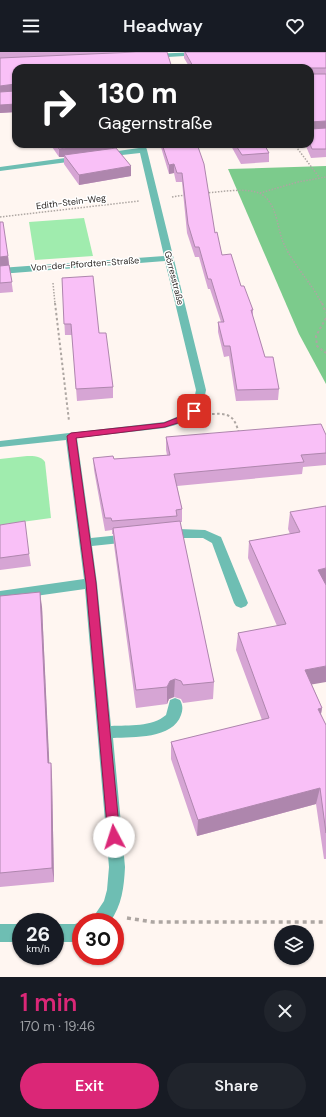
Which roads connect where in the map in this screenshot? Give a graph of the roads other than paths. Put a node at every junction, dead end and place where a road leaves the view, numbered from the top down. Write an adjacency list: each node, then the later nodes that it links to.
1 (208, 53): 2 (street)
2 (144, 56)
3 (137, 148): 5 (street)
4 (142, 148): 6 (street, Görresstraße)
5 (0, 169)
6 (169, 258): 7 (street, Von-der-Pfordten-Straße); 8 (street, Görresstraße)
7 (0, 271)
8 (71, 436): 9 (street); 12 (street)
9 (0, 444)
10 (155, 535): 15 (street)
11 (140, 537): 12 (street)
12 (86, 543): 13 (street)
13 (91, 583): 14 (street); 17 (street)
14 (0, 596)
15 (241, 603)
16 (175, 704): 17 (street)
17 (104, 732): 18 (street)
18 (105, 913)
19 (0, 933): 20 (street)
20 (12, 933)

